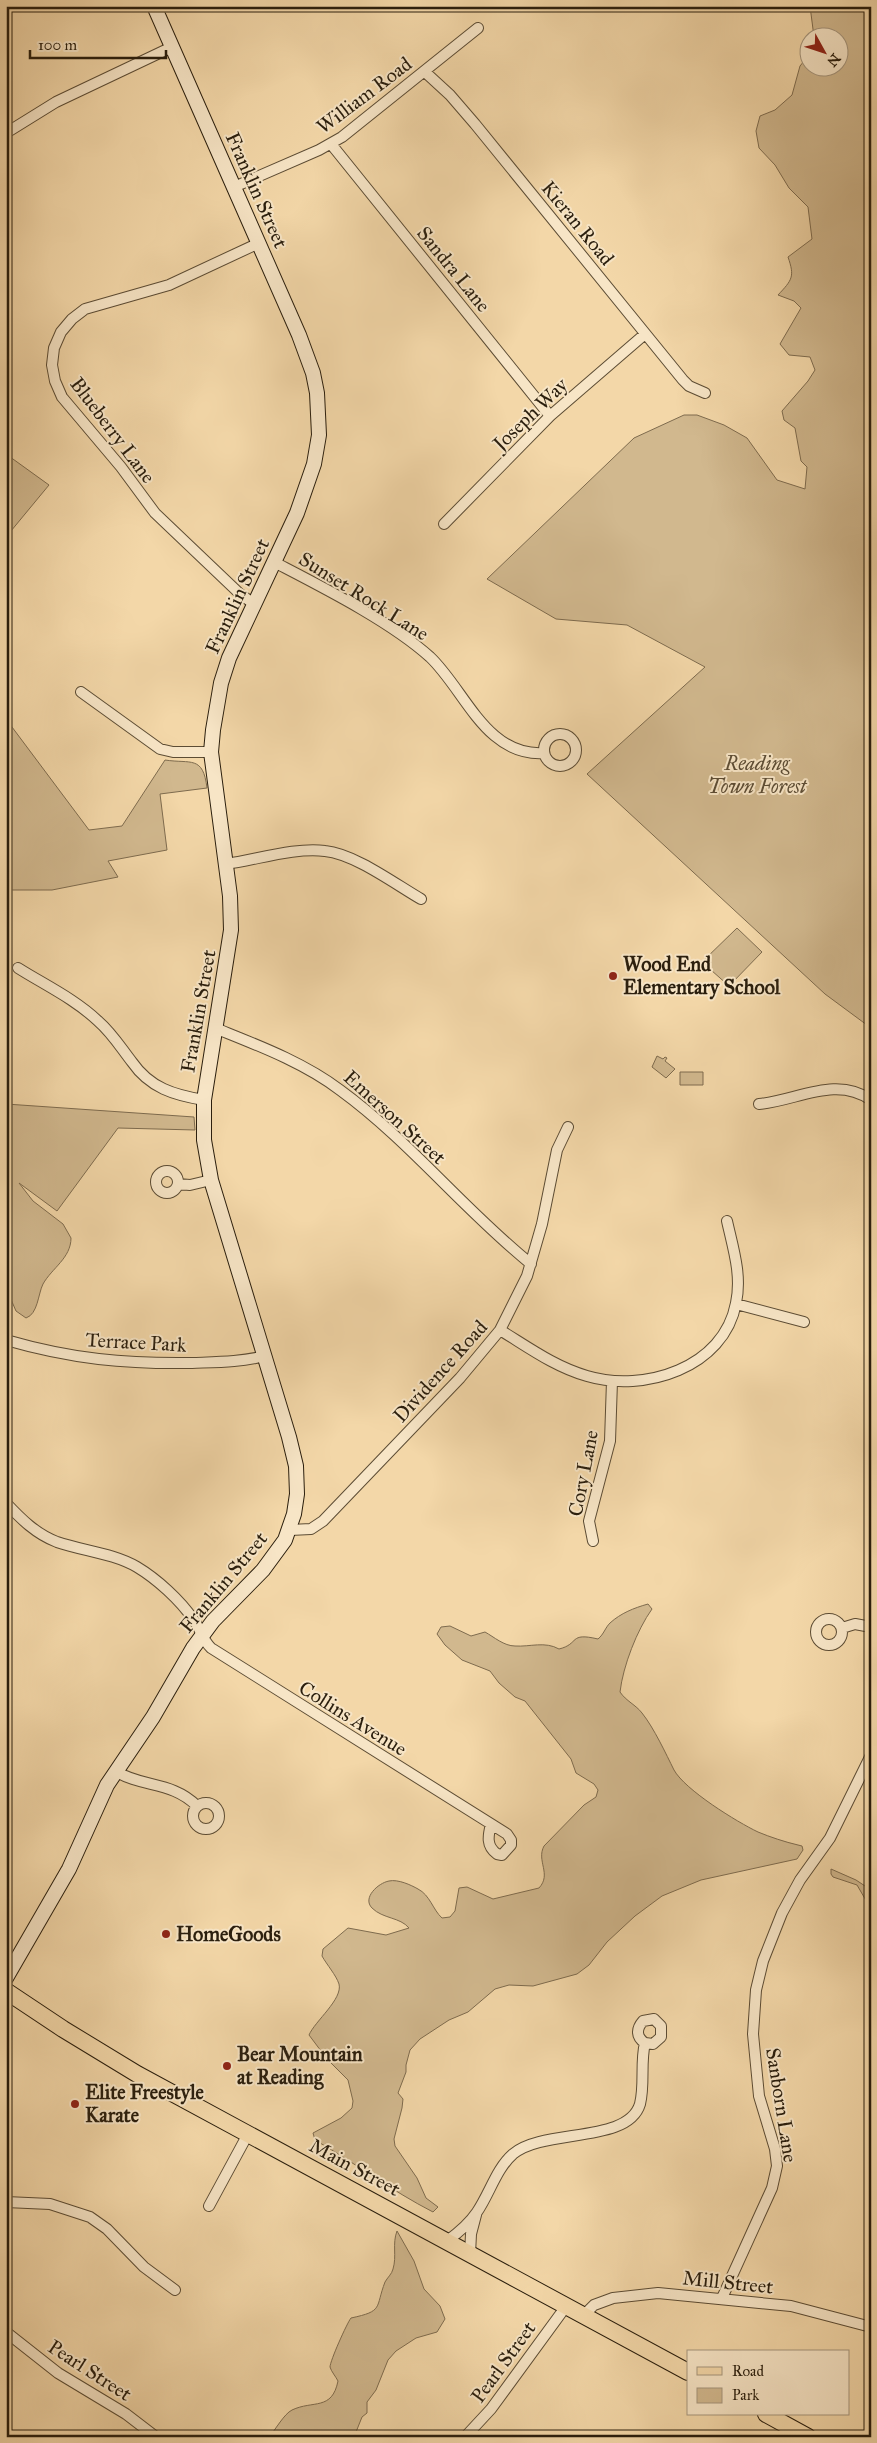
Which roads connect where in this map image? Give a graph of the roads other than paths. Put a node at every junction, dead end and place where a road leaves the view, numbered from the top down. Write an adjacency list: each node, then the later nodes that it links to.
1 (154, 6): 3 (main road, Franklin Street)
2 (478, 28): 4 (street, William Road)
3 (172, 47): 5 (street); 7 (main road, Franklin Street)
4 (425, 72): 6 (street, William Road); 9 (street, Kieran Road)
5 (6, 132)
6 (331, 144): 7 (street, William Road); 11 (street, Sandra Lane)
7 (234, 188): 8 (main road, Franklin Street)
8 (258, 243): 13 (main road, Franklin Street); 14 (street, Blueberry Lane)
9 (645, 334): 10 (street, Kieran Road); 11 (street, Joseph Way)
10 (705, 394)
11 (550, 416): 12 (street, Joseph Way)
12 (444, 524)
13 (274, 562): 14 (main road, Franklin Street); 17 (street, Sunset Rock Lane)
14 (254, 604): 16 (main road, Franklin Street)
15 (81, 692): 16 (street)
16 (211, 752): 18 (main road, Franklin Street)
17 (544, 754)
18 (226, 864): 19 (street); 21 (main road, Franklin Street)
19 (420, 900)
20 (18, 968): 22 (street)
21 (215, 1028): 22 (main road, Franklin Street); 29 (street, Emerson Street)
22 (204, 1100): 26 (main road, Franklin Street)
23 (871, 1100): 24 (street)
24 (759, 1104)
25 (568, 1127): 29 (street, Dividence Road)
26 (212, 1180): 27 (street); 34 (main road, Franklin Street)
27 (178, 1184)
28 (727, 1221): 30 (street)
29 (531, 1264): 32 (street, Dividence Road)
30 (736, 1304): 31 (street); 35 (street)
31 (804, 1322)
32 (500, 1330): 35 (street); 37 (street, Dividence Road)
33 (6, 1340): 34 (street, Terrace Park)
34 (265, 1356): 37 (main road, Franklin Street)
35 (612, 1382): 38 (street, Cory Lane)
36 (6, 1503): 41 (street, Collins Avenue)
37 (290, 1530): 41 (main road, Franklin Street)
38 (593, 1541)
39 (871, 1627): 40 (street)
40 (842, 1628)
41 (201, 1636): 43 (main road, Franklin Street); 45 (street, Collins Avenue)
42 (871, 1755): 56 (street, Sanborn Lane)
43 (115, 1772): 44 (street); 46 (main road, Franklin Street)
44 (197, 1806)
45 (490, 1824)
46 (6, 1978)
47 (6, 1991): 49 (main road, Main Street)
48 (644, 2043): 52 (street)
49 (248, 2134): 51 (street); 53 (main road, Main Street)
50 (6, 2202): 55 (street)
51 (209, 2206)
52 (477, 2212): 53 (street); 54 (street)
53 (447, 2242): 54 (main road, Main Street)
54 (470, 2254): 57 (main road, Main Street)
55 (175, 2290)
56 (722, 2298): 58 (street, Mill Street); 59 (street, Mill Street)
57 (567, 2306): 58 (main road, Main Street); 64 (street, Pearl Street)
58 (584, 2315): 61 (main road, Main Street)
59 (871, 2327)
60 (6, 2332): 63 (street, Pearl Street)
61 (687, 2371)
62 (770, 2416): 65 (main road)
63 (156, 2437)
64 (466, 2437)
65 (808, 2437)

